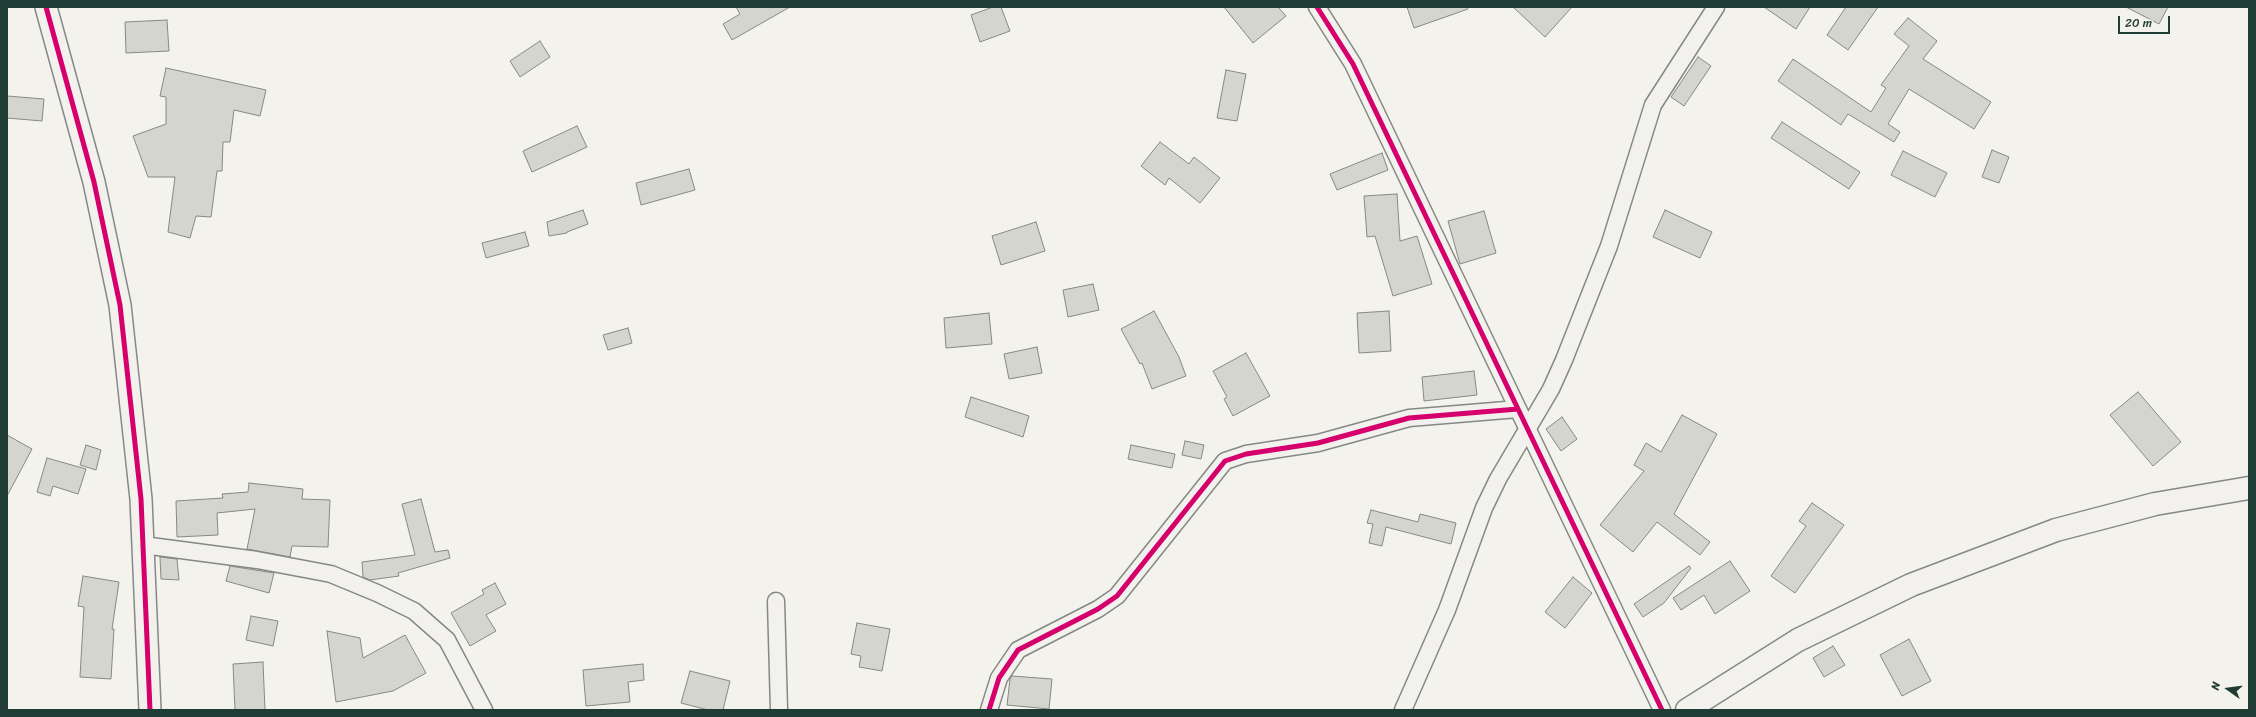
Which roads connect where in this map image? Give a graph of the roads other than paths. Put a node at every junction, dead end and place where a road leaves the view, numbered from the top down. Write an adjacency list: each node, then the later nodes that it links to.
1 (46, 7): 7 (street)
2 (1317, 7): 4 (street)
3 (1716, 7): 5 (street)
4 (1518, 409): 5 (street); 12 (street)
5 (1527, 428): 13 (street); 14 (street)
6 (2249, 488): 15 (main road)
7 (143, 545): 9 (street); 10 (street)
8 (776, 601): 11 (street)
9 (150, 710)
10 (484, 710)
11 (779, 710)
12 (989, 710)
13 (1403, 710)
14 (1662, 710)
15 (1687, 710)

